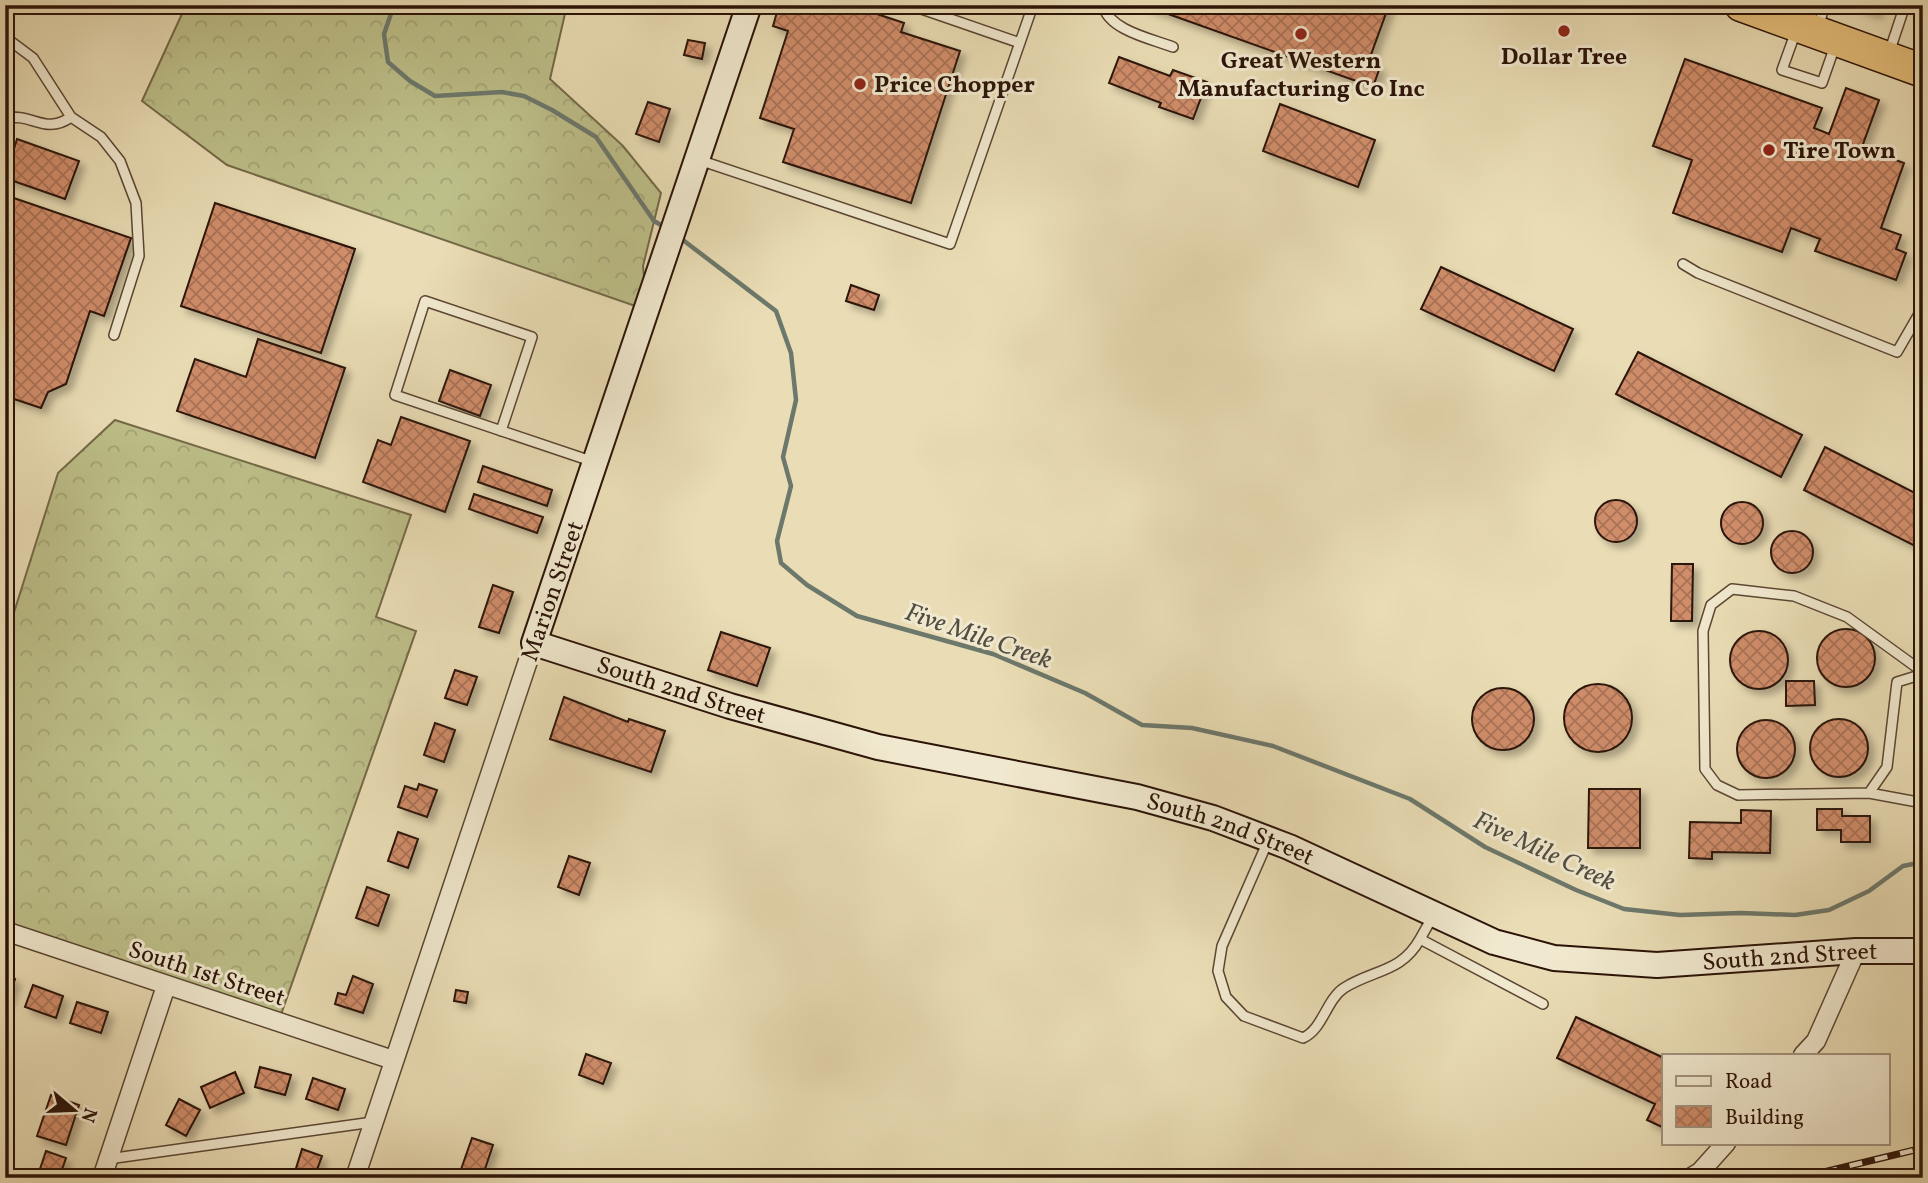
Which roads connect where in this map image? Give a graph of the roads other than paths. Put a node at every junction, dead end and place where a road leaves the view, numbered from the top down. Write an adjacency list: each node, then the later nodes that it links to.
1 (749, 5): 15 (street, Marion Street)
2 (910, 5): 9 (lane)
3 (1033, 5): 9 (lane)
4 (1103, 5): 10 (lane)
5 (1741, 5): 7 (highway)
6 (1905, 5): 11 (lane)
7 (1819, 26): 7 (lane); 11 (highway)
8 (5, 37): 13 (lane)
9 (1020, 43): 15 (lane)
10 (1173, 47)
11 (1887, 58): 12 (highway)
12 (1923, 71)
13 (71, 117): 14 (lane); 18 (lane)
14 (5, 119)
15 (698, 159): 20 (street, Marion Street)
16 (1683, 264): 17 (lane)
17 (1923, 307)
18 (114, 335)
19 (501, 431): 19 (lane); 20 (lane)
20 (595, 463): 21 (street, Marion Street)
21 (534, 643): 25 (street, South 2nd Street); 34 (street, Marion Street)
22 (1923, 673): 23 (lane); 23 (lane)
23 (1868, 793): 24 (lane)
24 (1923, 803)
25 (1269, 839): 26 (street, South 2nd Street); 28 (lane)
26 (1434, 915): 28 (lane); 29 (street, South 2nd Street)
27 (5, 931): 31 (street, South 1st Street)
28 (1420, 939): 32 (lane)
29 (1856, 951): 30 (street, South 2nd Street); 33 (street)
30 (1923, 951)
31 (166, 986): 34 (street, South 1st Street); 37 (street)
32 (1543, 1004)
33 (1804, 1054)
34 (393, 1060): 35 (street, Marion Street)
35 (374, 1122): 37 (lane); 39 (street, Marion Street)
36 (1725, 1144): 40 (street)
37 (108, 1159): 38 (street)
38 (102, 1178)
39 (355, 1178)
40 (1690, 1178)

